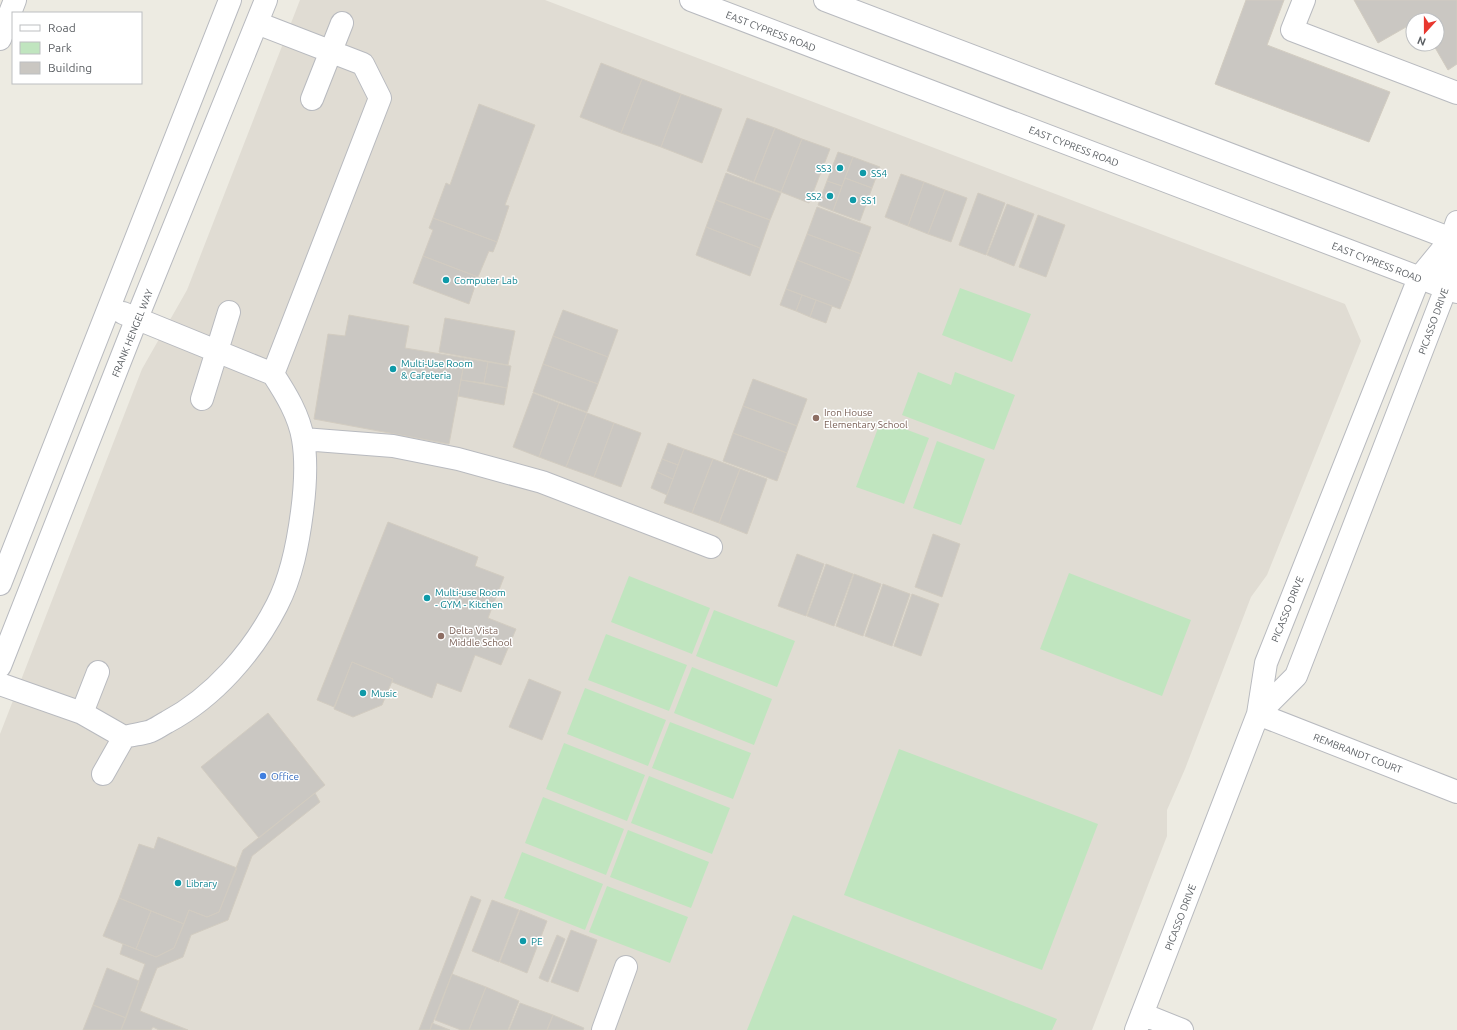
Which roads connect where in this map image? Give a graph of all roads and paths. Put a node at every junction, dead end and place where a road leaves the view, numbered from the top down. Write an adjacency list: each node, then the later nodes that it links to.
1 (15, 0): 9 (street)
2 (230, 0): 16 (street)
3 (266, 0): 7 (street, FRANK HENGEL WAY)
4 (691, 0): 14 (street, EAST CYPRESS ROAD)
5 (825, 0): 13 (street)
6 (1304, 0): 11 (street)
7 (257, 23): 10 (street); 18 (street, FRANK HENGEL WAY)
8 (342, 23): 10 (street)
9 (0, 38)
10 (331, 51): 12 (street); 20 (street)
11 (1457, 93)
12 (312, 99)
13 (1455, 234): 14 (street, PICASSO DRIVE); 15 (street, PICASSO DRIVE)
14 (1419, 278): 15 (street, EAST CYPRESS ROAD); 29 (street, PICASSO DRIVE)
15 (1452, 290): 29 (street, PICASSO DRIVE)
16 (109, 307): 18 (street); 24 (street)
17 (229, 312): 19 (street)
18 (137, 318): 19 (street); 25 (street, FRANK HENGEL WAY)
19 (217, 352): 20 (street); 21 (street)
20 (273, 374): 22 (street)
21 (202, 399)
22 (303, 439): 23 (street); 30 (street)
23 (711, 547)
24 (0, 584)
25 (0, 666)
26 (98, 672): 28 (street)
27 (0, 684): 28 (street)
28 (82, 713): 30 (street)
29 (1258, 714): 32 (street, REMBRANDT COURT); 34 (street, PICASSO DRIVE)
30 (124, 737): 31 (street)
31 (103, 774)
32 (1456, 790)
33 (626, 967): 35 (street)
34 (1139, 1022): 36 (street)
35 (603, 1030)
36 (1182, 1030)

